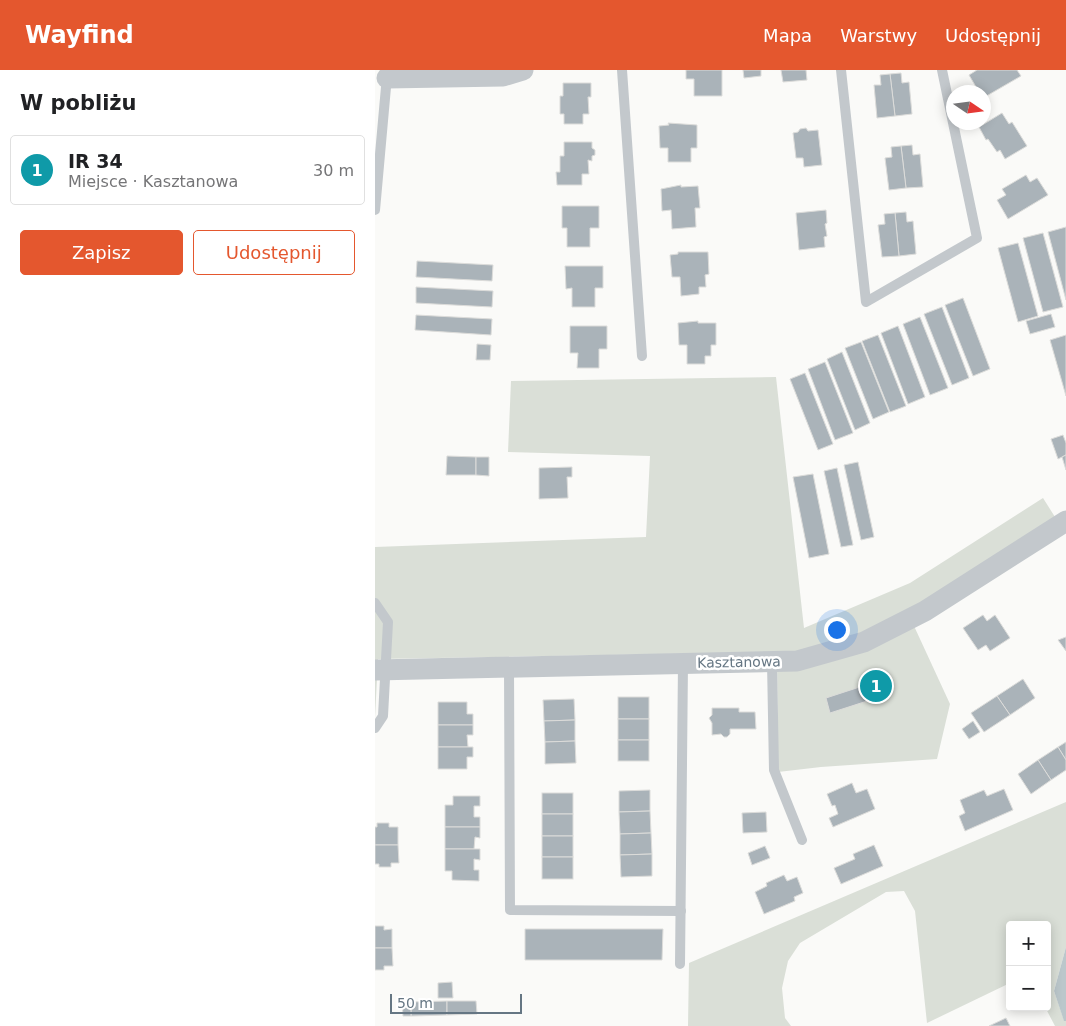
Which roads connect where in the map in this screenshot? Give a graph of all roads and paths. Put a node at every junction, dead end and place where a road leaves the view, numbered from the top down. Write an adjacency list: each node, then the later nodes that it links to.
1 (523, 70): 5 (street)
2 (622, 70): 7 (lane)
3 (841, 70): 4 (lane)
4 (942, 70)
5 (387, 74): 6 (lane)
6 (375, 210)
7 (642, 356)
8 (1066, 521): 10 (street, Kasztanowa)
9 (375, 603): 13 (lane)
10 (772, 662): 11 (street, Kasztanowa); 15 (lane)
11 (683, 664): 12 (street, Kasztanowa); 16 (lane)
12 (509, 667): 13 (street, Kasztanowa); 16 (lane)
13 (381, 670): 14 (lane)
14 (375, 728)
15 (803, 840)
16 (681, 911): 17 (lane)
17 (680, 964)

